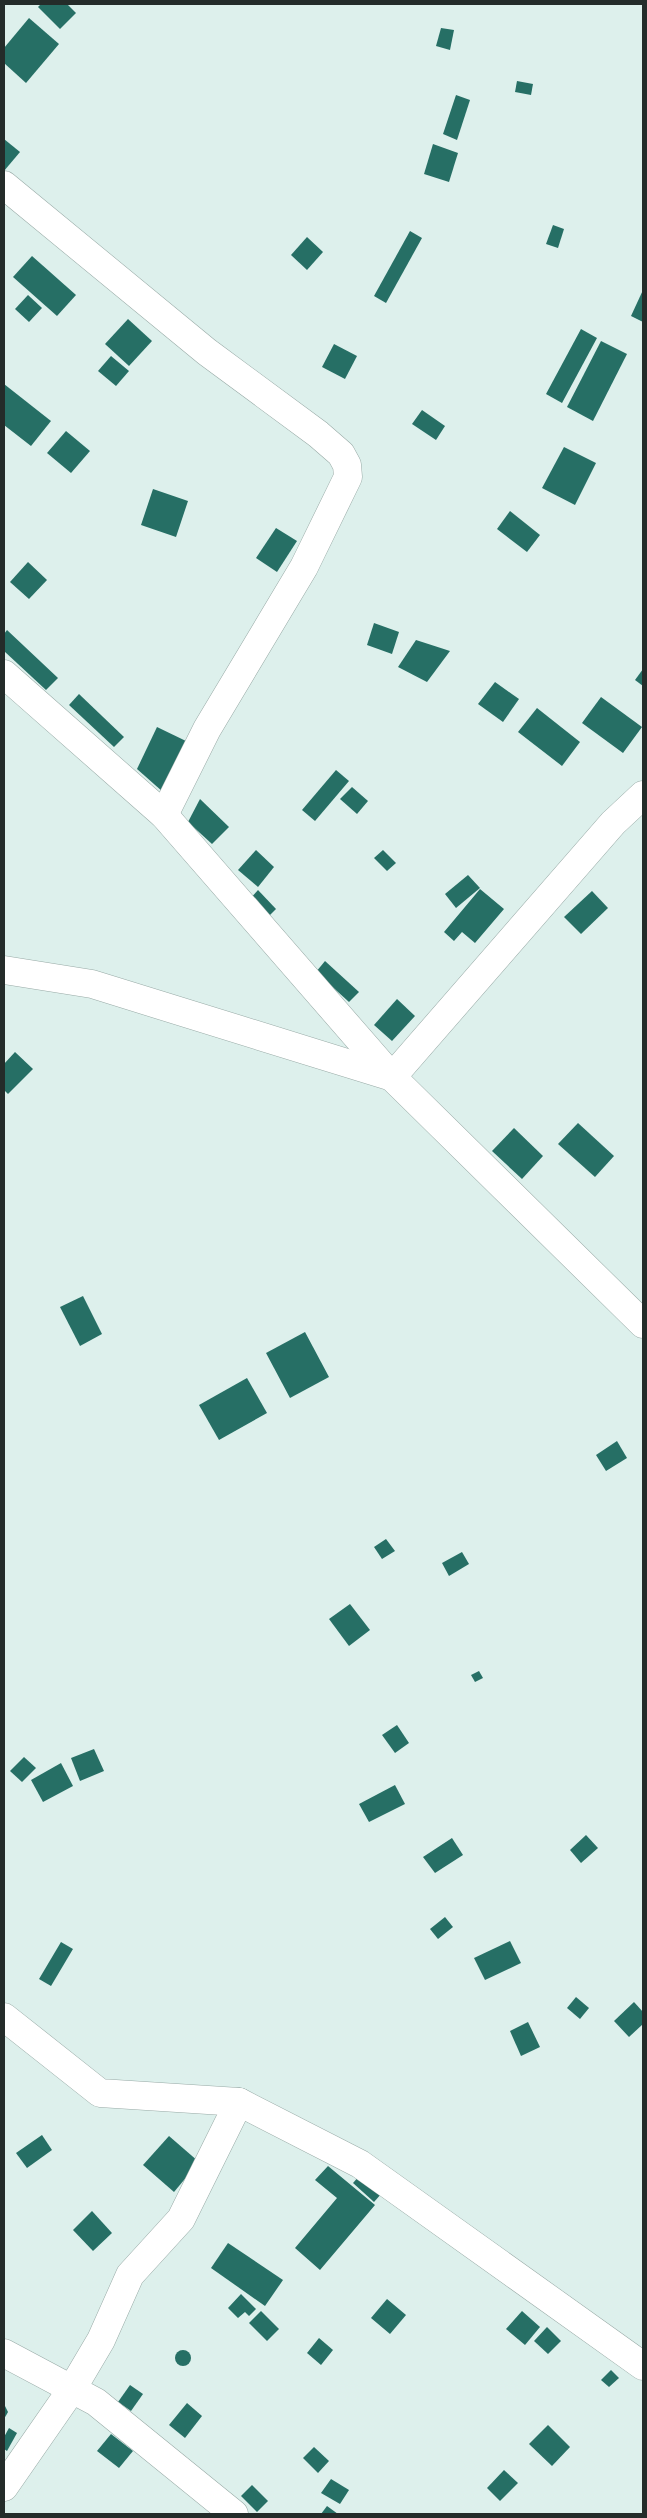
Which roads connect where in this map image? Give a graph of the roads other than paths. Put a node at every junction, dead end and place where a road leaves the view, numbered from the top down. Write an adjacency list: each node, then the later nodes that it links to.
1 (4, 185): 4 (street)
2 (4, 674): 4 (street)
3 (643, 795): 6 (street)
4 (164, 815): 6 (street)
5 (4, 970): 6 (street)
6 (392, 1077): 7 (street)
7 (643, 1324)
8 (4, 2016): 9 (street)
9 (239, 2102): 11 (street); 12 (street)
10 (4, 2353): 12 (street)
11 (643, 2366)
12 (72, 2389): 13 (street); 14 (street)
13 (4, 2487)
14 (234, 2514)

